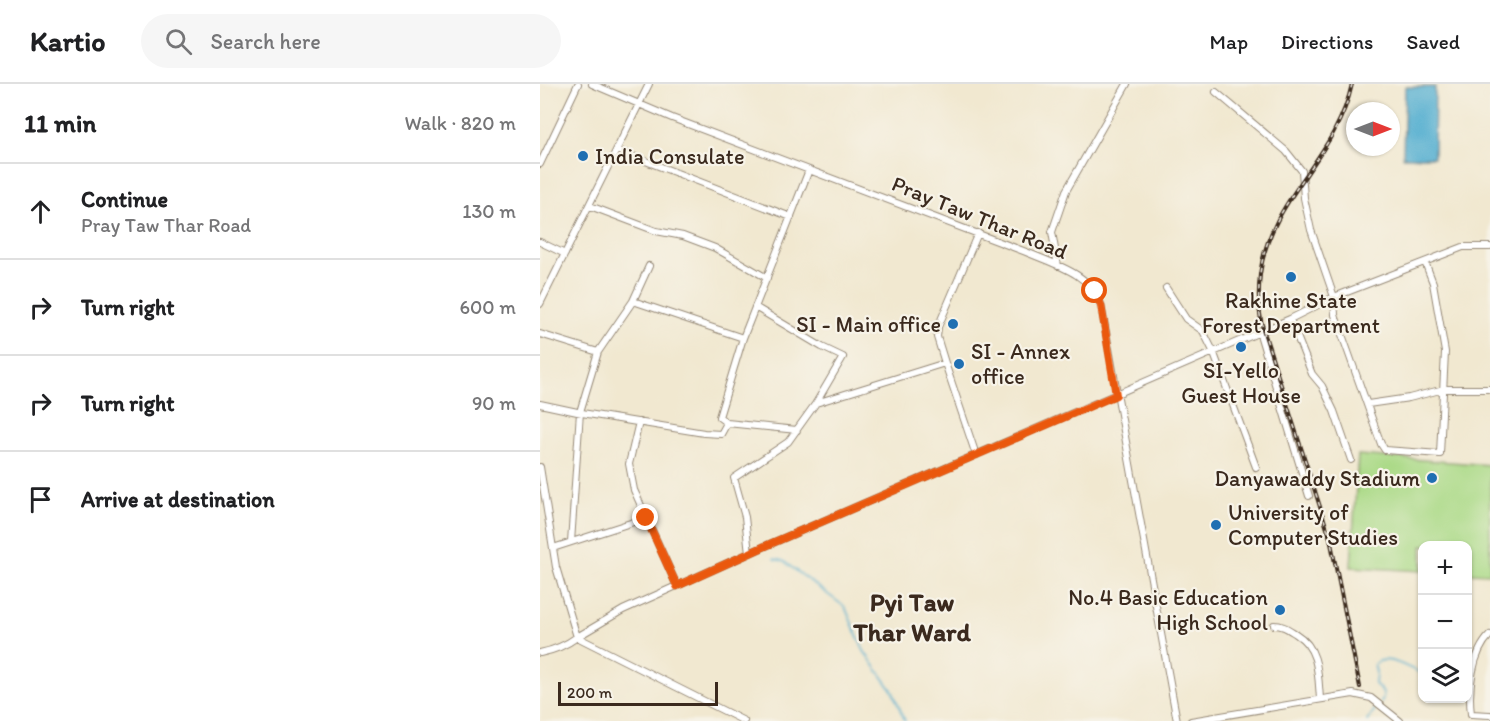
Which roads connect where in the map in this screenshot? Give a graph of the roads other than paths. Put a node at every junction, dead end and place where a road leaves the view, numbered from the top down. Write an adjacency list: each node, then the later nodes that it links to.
1 (578, 84): 8 (street)
2 (592, 84): 6 (street, Pray Taw Thar Road)
3 (649, 84): 6 (street)
4 (1127, 84): 18 (street)
5 (1216, 92): 21 (street)
6 (639, 105): 7 (street); 9 (street, Pray Taw Thar Road)
7 (617, 150): 10 (street); 11 (street)
8 (540, 164)
9 (809, 170): 11 (street); 12 (street, Pray Taw Thar Road)
10 (590, 206): 15 (street); 19 (street)
11 (791, 217): 19 (street)
12 (978, 233): 18 (street, Pray Taw Thar Road); 31 (street)
13 (540, 242): 15 (street)
14 (1490, 248): 16 (street)
15 (565, 254): 23 (street)
16 (1425, 262): 21 (street); 32 (street)
17 (649, 266): 22 (street)
18 (1058, 266): 34 (street, Pray Taw Thar Road)
19 (767, 278): 24 (street)
20 (1166, 288): 29 (street)
21 (1334, 297): 25 (street); 37 (street)
22 (633, 301): 28 (street); 30 (street)
23 (540, 304)
24 (755, 308): 28 (street); 35 (street)
25 (1290, 319): 26 (street); 43 (street)
26 (1259, 331): 29 (street); 46 (street)
27 (540, 334): 30 (street)
28 (743, 338): 40 (street)
29 (1213, 351): 34 (street); 45 (street)
30 (598, 352): 38 (street)
31 (945, 363): 35 (street); 42 (street)
32 (1444, 389): 33 (street); 37 (street); 37 (street)
33 (1490, 389)
34 (1116, 395): 42 (street); 60 (street, Pray Taw Thar Road)
35 (816, 403): 41 (street)
36 (540, 404): 38 (street)
37 (1368, 404)
38 (580, 412): 39 (street); 48 (street)
39 (639, 422): 40 (street); 47 (street)
40 (727, 423): 41 (street)
41 (797, 430): 50 (street)
42 (976, 455): 50 (street)
43 (1351, 460)
44 (540, 467): 49 (street)
45 (1256, 468)
46 (1309, 496)
47 (646, 518): 48 (street); 51 (street)
48 (571, 542): 49 (street)
49 (553, 548): 54 (street)
50 (749, 554): 51 (street)
51 (677, 586): 54 (street)
52 (1274, 625): 56 (street)
53 (1490, 635): 58 (street)
54 (577, 637): 55 (street); 59 (street)
55 (540, 653)
56 (1320, 699): 61 (street); 62 (street)
57 (1490, 715): 58 (street)
58 (1470, 717)
59 (744, 721)
60 (1177, 721)
61 (1191, 721)
62 (1400, 721)

